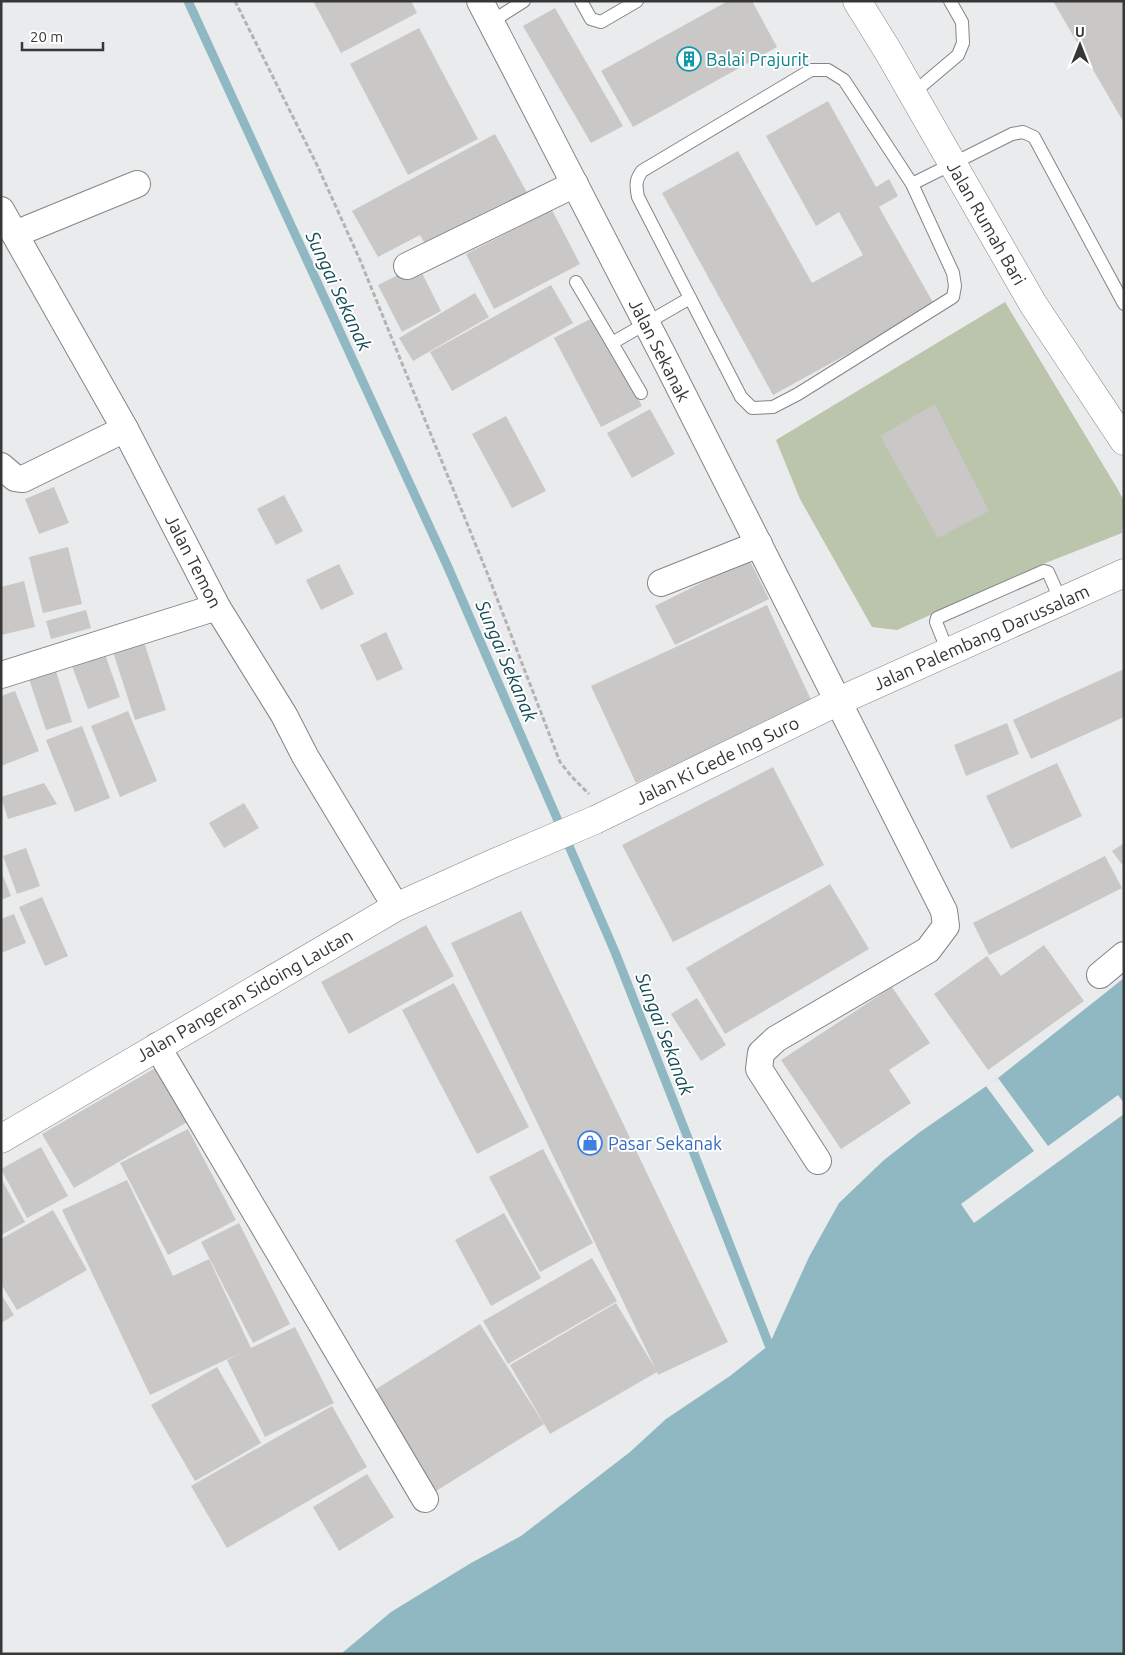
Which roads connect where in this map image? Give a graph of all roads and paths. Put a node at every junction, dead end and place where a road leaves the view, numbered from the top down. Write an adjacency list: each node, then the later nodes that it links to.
1 (234, 1): 31 (path)
2 (524, 1): 7 (lane)
3 (581, 1): 4 (lane)
4 (637, 1)
5 (857, 1): 8 (street, Jalan Rumah Bari)
6 (950, 1): 8 (lane)
7 (486, 12): 11 (street, Jalan Sekanak)
8 (912, 94): 9 (street, Jalan Rumah Bari)
9 (952, 164): 12 (lane); 18 (lane); 23 (street, Jalan Rumah Bari)
10 (137, 184): 14 (street)
11 (575, 184): 15 (street); 19 (street, Jalan Sekanak)
12 (912, 184): 17 (lane); 17 (lane)
13 (1, 210): 14 (street, Jalan Temon)
14 (15, 234): 22 (street, Jalan Temon)
15 (407, 266)
16 (576, 282): 20 (lane)
17 (690, 298): 19 (lane)
18 (1124, 304)
19 (646, 323): 20 (lane); 25 (street, Jalan Sekanak)
20 (612, 343): 21 (lane)
21 (641, 393)
22 (125, 429): 24 (street); 28 (street, Jalan Temon)
23 (1121, 432)
24 (1, 466)
25 (759, 544): 27 (street); 30 (street, Jalan Sekanak)
26 (1124, 573): 30 (street, Jalan Palembang Darussalam)
27 (661, 583)
28 (217, 607): 29 (street); 33 (street, Jalan Temon)
29 (1, 675)
30 (839, 701): 31 (street, Jalan Ki Gede Ing Suro); 38 (street, Jalan Sekanak)
31 (603, 817): 32 (street, Jalan Ki Gede Ing Suro)
32 (494, 863): 33 (street, Jalan Pangeran Sidoing Lautan)
33 (396, 907): 36 (street, Jalan Pangeran Sidoing Lautan)
34 (1124, 955): 35 (street)
35 (1100, 975)
36 (157, 1046): 37 (street, Jalan Pangeran Sidoing Lautan); 39 (street)
37 (1, 1139)
38 (818, 1161)
39 (425, 1500)

